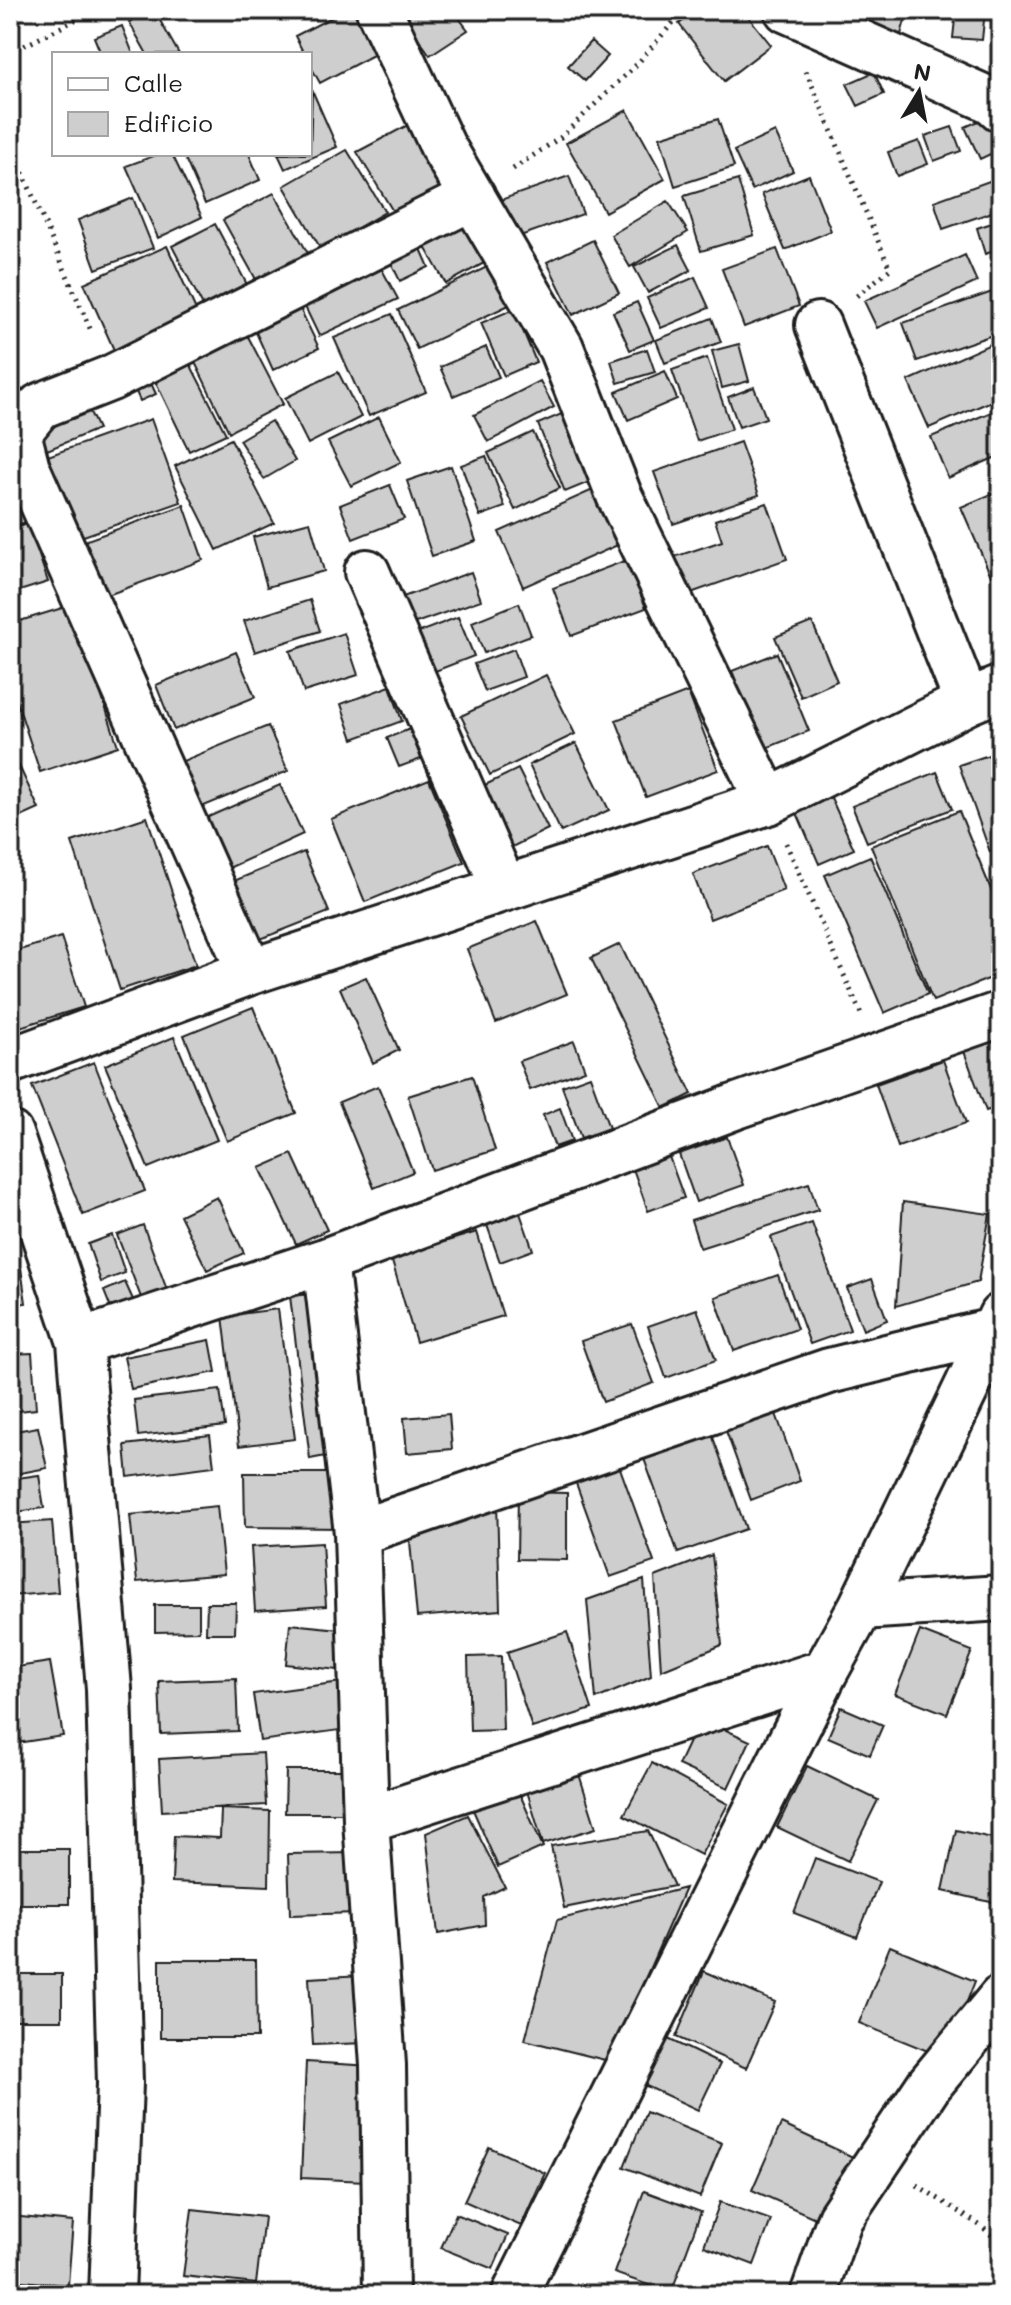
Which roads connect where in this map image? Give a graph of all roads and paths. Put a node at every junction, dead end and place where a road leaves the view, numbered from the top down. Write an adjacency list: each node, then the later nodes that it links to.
1 (95, 10): 5 (path)
2 (379, 10): 9 (street)
3 (684, 10): 9 (path)
4 (787, 10): 7 (street)
5 (10, 53)
6 (804, 68): 10 (path)
7 (1001, 109)
8 (10, 143): 11 (path)
9 (473, 197): 11 (street); 14 (street)
10 (818, 325): 13 (street)
11 (111, 378): 16 (street)
12 (367, 572): 15 (street)
13 (984, 695): 14 (street)
14 (768, 802): 15 (street); 18 (path)
15 (504, 888): 16 (street)
16 (250, 972): 19 (street)
17 (1001, 1014): 18 (street)
18 (879, 1056): 21 (street)
19 (10, 1061)
20 (10, 1134): 23 (street)
21 (325, 1261): 23 (street); 24 (street)
22 (999, 1325): 24 (street); 26 (street)
23 (80, 1342): 32 (street)
24 (357, 1533): 28 (street)
25 (1001, 1598): 26 (street)
26 (861, 1607): 27 (street)
27 (825, 1672): 28 (street); 34 (street)
28 (366, 1820): 33 (street)
29 (1001, 1998): 30 (street)
30 (879, 2160): 31 (path); 35 (street)
31 (1001, 2243)
32 (112, 2295)
33 (386, 2295)
34 (514, 2295)
35 (813, 2295)

